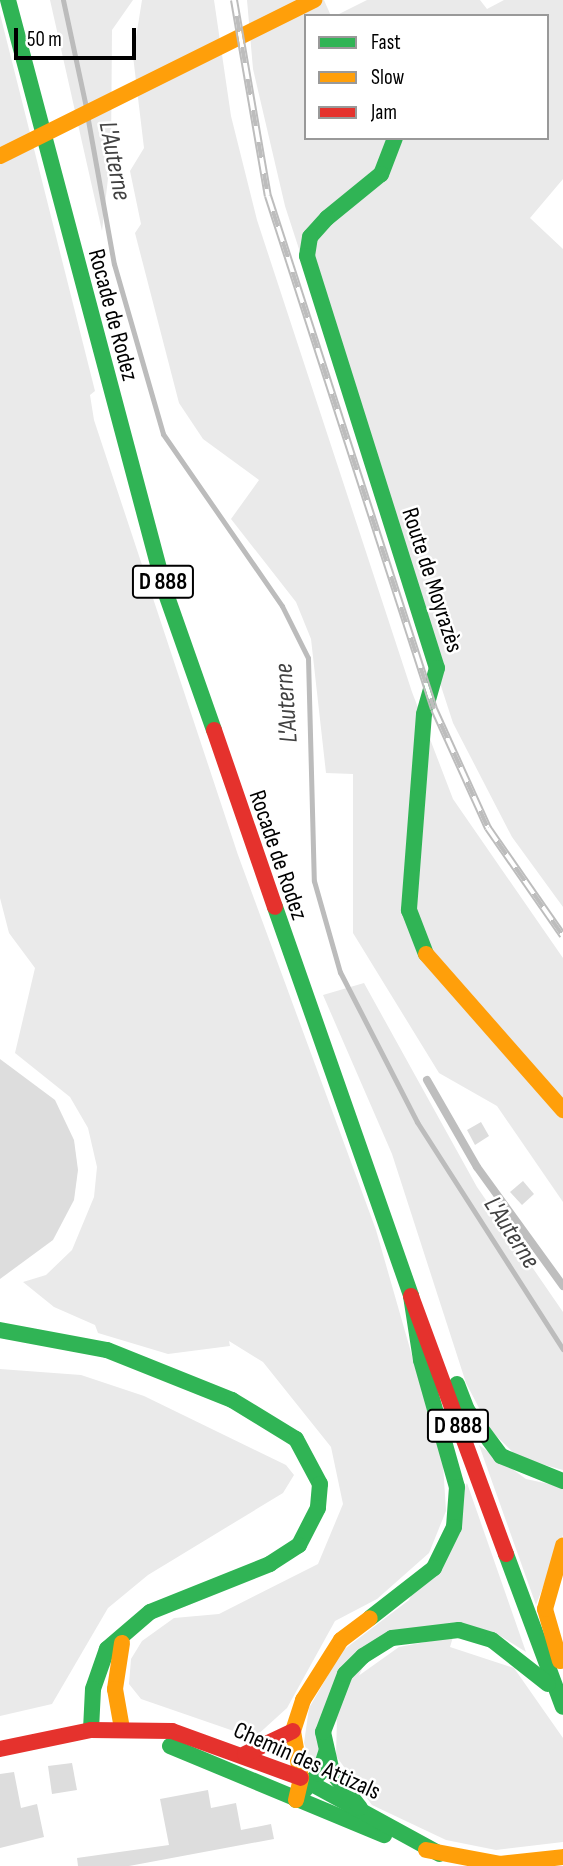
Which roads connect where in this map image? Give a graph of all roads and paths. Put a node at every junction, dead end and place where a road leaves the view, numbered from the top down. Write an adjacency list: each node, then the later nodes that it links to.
1 (10, 0): 7 (main road, Rocade de Rodez / D 888)
2 (314, 0): 4 (main road)
3 (394, 140): 6 (main road, Route de Moyrazès)
4 (0, 156)
5 (426, 1080): 8 (lane)
6 (563, 1110)
7 (359, 1151): 9 (main road, Rocade de Rodez / D 888); 13 (main road)
8 (563, 1286)
9 (411, 1296): 17 (main road, Rocade de Rodez / D 888); 22 (main road)
10 (0, 1330): 11 (main road)
11 (34, 1340): 12 (main road); 15 (main road)
12 (0, 1341)
13 (563, 1481)
14 (563, 1546): 16 (main road)
15 (130, 1627): 19 (main road); 20 (main road)
16 (563, 1670)
17 (554, 1690): 18 (main road, Rocade de Rodez / D 888); 24 (main road)
18 (563, 1707)
19 (122, 1728): 20 (main road, Chemin des Attizals); 21 (main road, Chemin des Attizals)
20 (91, 1730): 23 (main road)
21 (148, 1730): 25 (main road, Chemin des Attizals); 27 (main road, Chemin des Attizals)
22 (293, 1731): 25 (main road); 26 (main road)
23 (0, 1748)
24 (326, 1752): 26 (main road); 28 (main road)
25 (245, 1754): 26 (main road, Chemin des Attizals)
26 (307, 1781): 27 (main road); 28 (main road, Chemin des Attizals)
27 (296, 1800): 29 (main road, Chemin des Attizals)
28 (360, 1808): 29 (main road, Chemin des Attizals)
29 (440, 1854): 30 (main road, Chemin des Attizals)
30 (563, 1857)

